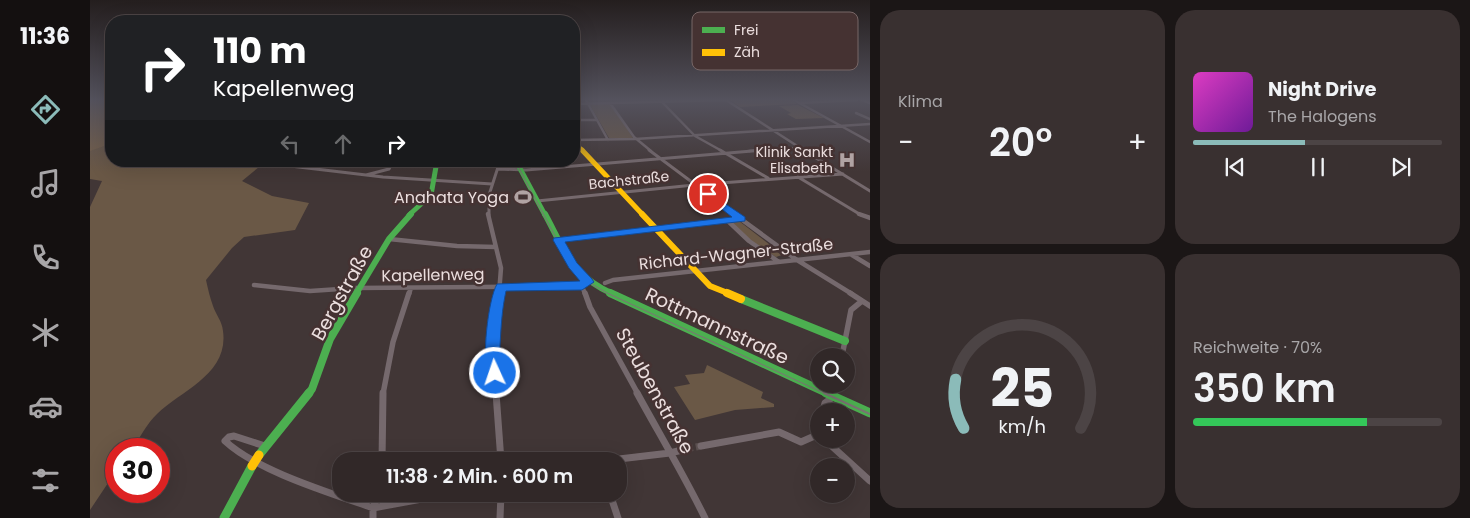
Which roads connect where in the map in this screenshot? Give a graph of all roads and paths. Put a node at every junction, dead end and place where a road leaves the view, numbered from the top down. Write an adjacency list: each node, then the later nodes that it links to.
1 (599, 124): 11 (street)
2 (625, 124): 10 (street)
3 (683, 124): 9 (street)
4 (762, 124): 8 (street)
5 (837, 124): 7 (street)
6 (867, 124): 7 (street)
7 (840, 126): 8 (street); 13 (street)
8 (770, 130): 9 (street); 14 (street)
9 (692, 134): 10 (street); 16 (street)
10 (636, 139): 11 (street); 17 (street)
11 (608, 140): 12 (street)
12 (580, 141)
13 (870, 142)
14 (800, 147): 16 (street); 27 (street)
15 (580, 148): 18 (street)
16 (722, 153): 17 (street); 31 (street)
17 (660, 159): 18 (street); 33 (street)
18 (594, 164): 19 (street); 35 (street)
19 (580, 165)
20 (298, 167): 28 (street)
21 (391, 167): 28 (street)
22 (436, 167): 30 (street, Bergstraße)
23 (519, 167): 26 (street)
24 (558, 167): 26 (street)
25 (498, 169): 26 (street); 32 (street)
26 (521, 170): 36 (street)
27 (843, 174): 29 (street, Bachstraße); 34 (street)
28 (366, 175): 30 (street)
29 (797, 177): 31 (street, Bachstraße); 37 (street)
30 (434, 179): 32 (street); 41 (street, Bergstraße)
31 (769, 179): 33 (street, Bachstraße)
32 (492, 184): 43 (street)
33 (694, 184): 35 (street, Bachstraße); 38 (street)
34 (870, 191)
35 (622, 192): 36 (street, Bachstraße); 40 (street)
36 (538, 201): 42 (street)
37 (870, 218)
38 (742, 219): 39 (street); 46 (street)
39 (728, 221): 40 (street); 47 (street)
40 (656, 229): 42 (street); 49 (street)
41 (389, 239): 43 (street); 55 (street, Bergstraße)
42 (558, 240): 50 (street, Rottmannstraße)
43 (496, 247): 54 (street)
44 (870, 252): 45 (street, Richard-Wagner-Straße)
45 (852, 254): 46 (street, Richard-Wagner-Straße); 48 (street)
46 (797, 260): 47 (street, Richard-Wagner-Straße); 57 (street)
47 (779, 262): 49 (street, Richard-Wagner-Straße)
48 (870, 266)
49 (696, 271): 51 (street, Richard-Wagner-Straße); 59 (street)
50 (589, 281): 53 (street); 62 (street, Rottmannstraße)
51 (605, 283)
52 (254, 285): 55 (street, Kapellenweg)
53 (582, 286): 54 (street, Kapellenweg); 72 (street, Steubenstraße)
54 (501, 287): 56 (street, Kapellenweg); 71 (street)
55 (360, 288): 56 (street, Kapellenweg); 66 (street, Bergstraße)
56 (412, 288): 70 (street)
57 (862, 301): 58 (street); 59 (street)
58 (870, 306)
59 (845, 341): 60 (street)
60 (844, 348)
61 (834, 393): 62 (street)
62 (833, 396): 63 (street); 64 (street, Rottmannstraße)
63 (825, 403)
64 (870, 413)
65 (810, 438): 67 (street)
66 (265, 446): 79 (street); 80 (street, Bergstraße, bridge)
67 (701, 446)
68 (686, 448): 72 (street)
69 (834, 448): 74 (street)
70 (382, 452)
71 (500, 452)
72 (670, 453): 73 (street); 84 (street, Steubenstraße)
73 (627, 458)
74 (870, 481)
75 (375, 502): 79 (street)
76 (406, 502): 79 (street)
77 (501, 502): 82 (street)
78 (613, 502): 83 (street)
79 (373, 508): 81 (street)
80 (224, 518)
81 (373, 518)
82 (500, 518)
83 (618, 518)
84 (705, 518)

